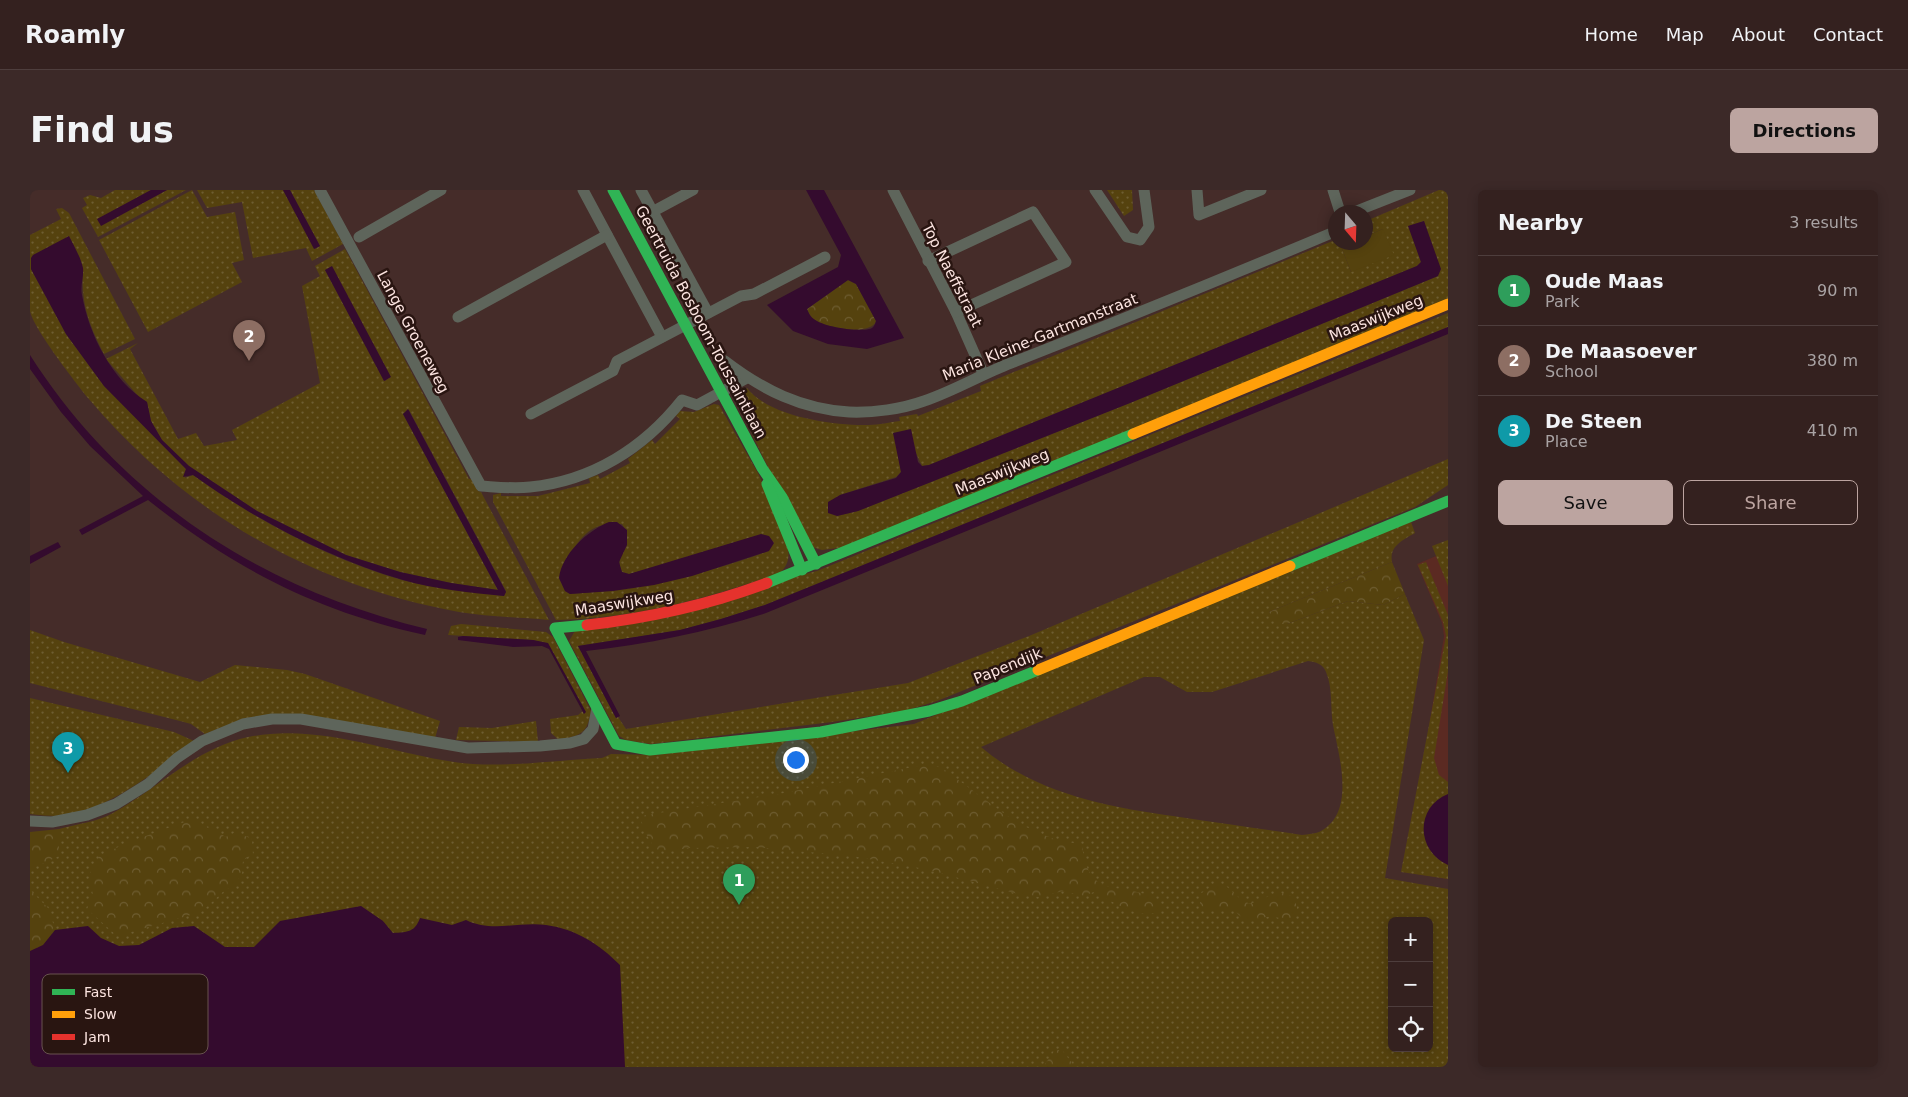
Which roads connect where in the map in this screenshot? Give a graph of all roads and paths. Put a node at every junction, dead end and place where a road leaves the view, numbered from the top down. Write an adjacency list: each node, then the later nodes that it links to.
1 (320, 190): 31 (street, Lange Groeneweg)
2 (441, 190): 19 (street)
3 (583, 190): 17 (street)
4 (613, 190): 26 (street, Geertruida Bosboom-Toussaintlaan)
5 (641, 190): 16 (street)
6 (693, 190): 16 (street)
7 (893, 190): 21 (street, Top Naeffstraat)
8 (1095, 190): 9 (street)
9 (1144, 190)
10 (1197, 190): 11 (street)
11 (1261, 190)
12 (1332, 190): 14 (street)
13 (1410, 190): 15 (street)
14 (1337, 205)
15 (1372, 205)
16 (652, 212): 24 (street)
17 (607, 235): 25 (street); 27 (street)
18 (1328, 235): 29 (street, Maria Kleine-Gartmanstraat)
19 (359, 237)
20 (825, 257): 24 (street)
21 (928, 261): 23 (street, Top Naeffstraat); 23 (street)
22 (1448, 304): 37 (street, Maaswijkweg)
23 (956, 312): 29 (street, Top Naeffstraat)
24 (708, 313): 26 (street)
25 (458, 317)
26 (686, 325): 27 (street); 31 (street, Geertruida Bosboom-Toussaintlaan)
27 (662, 337): 32 (street)
28 (726, 361): 30 (street, Maria Kleine-Gartmanstraat)
29 (983, 374): 30 (street, Maria Kleine-Gartmanstraat)
30 (747, 378): 31 (street)
31 (722, 393): 33 (street, Geertruida Bosboom-Toussaintlaan)
32 (531, 414)
33 (762, 468): 37 (street, Geertruida Bosboom-Toussaintlaan); 38 (street, Geertruida Bosboom-Toussaintlaan)
34 (1448, 496): 36 (street, Papendijk)
35 (1448, 500): 36 (street, Papendijk)
36 (1427, 509): 39 (street, Papendijk)
37 (816, 564): 38 (street, Maaswijkweg)
38 (802, 570): 39 (street, Maaswijkweg)
39 (597, 708): 40 (street)
40 (30, 821)

